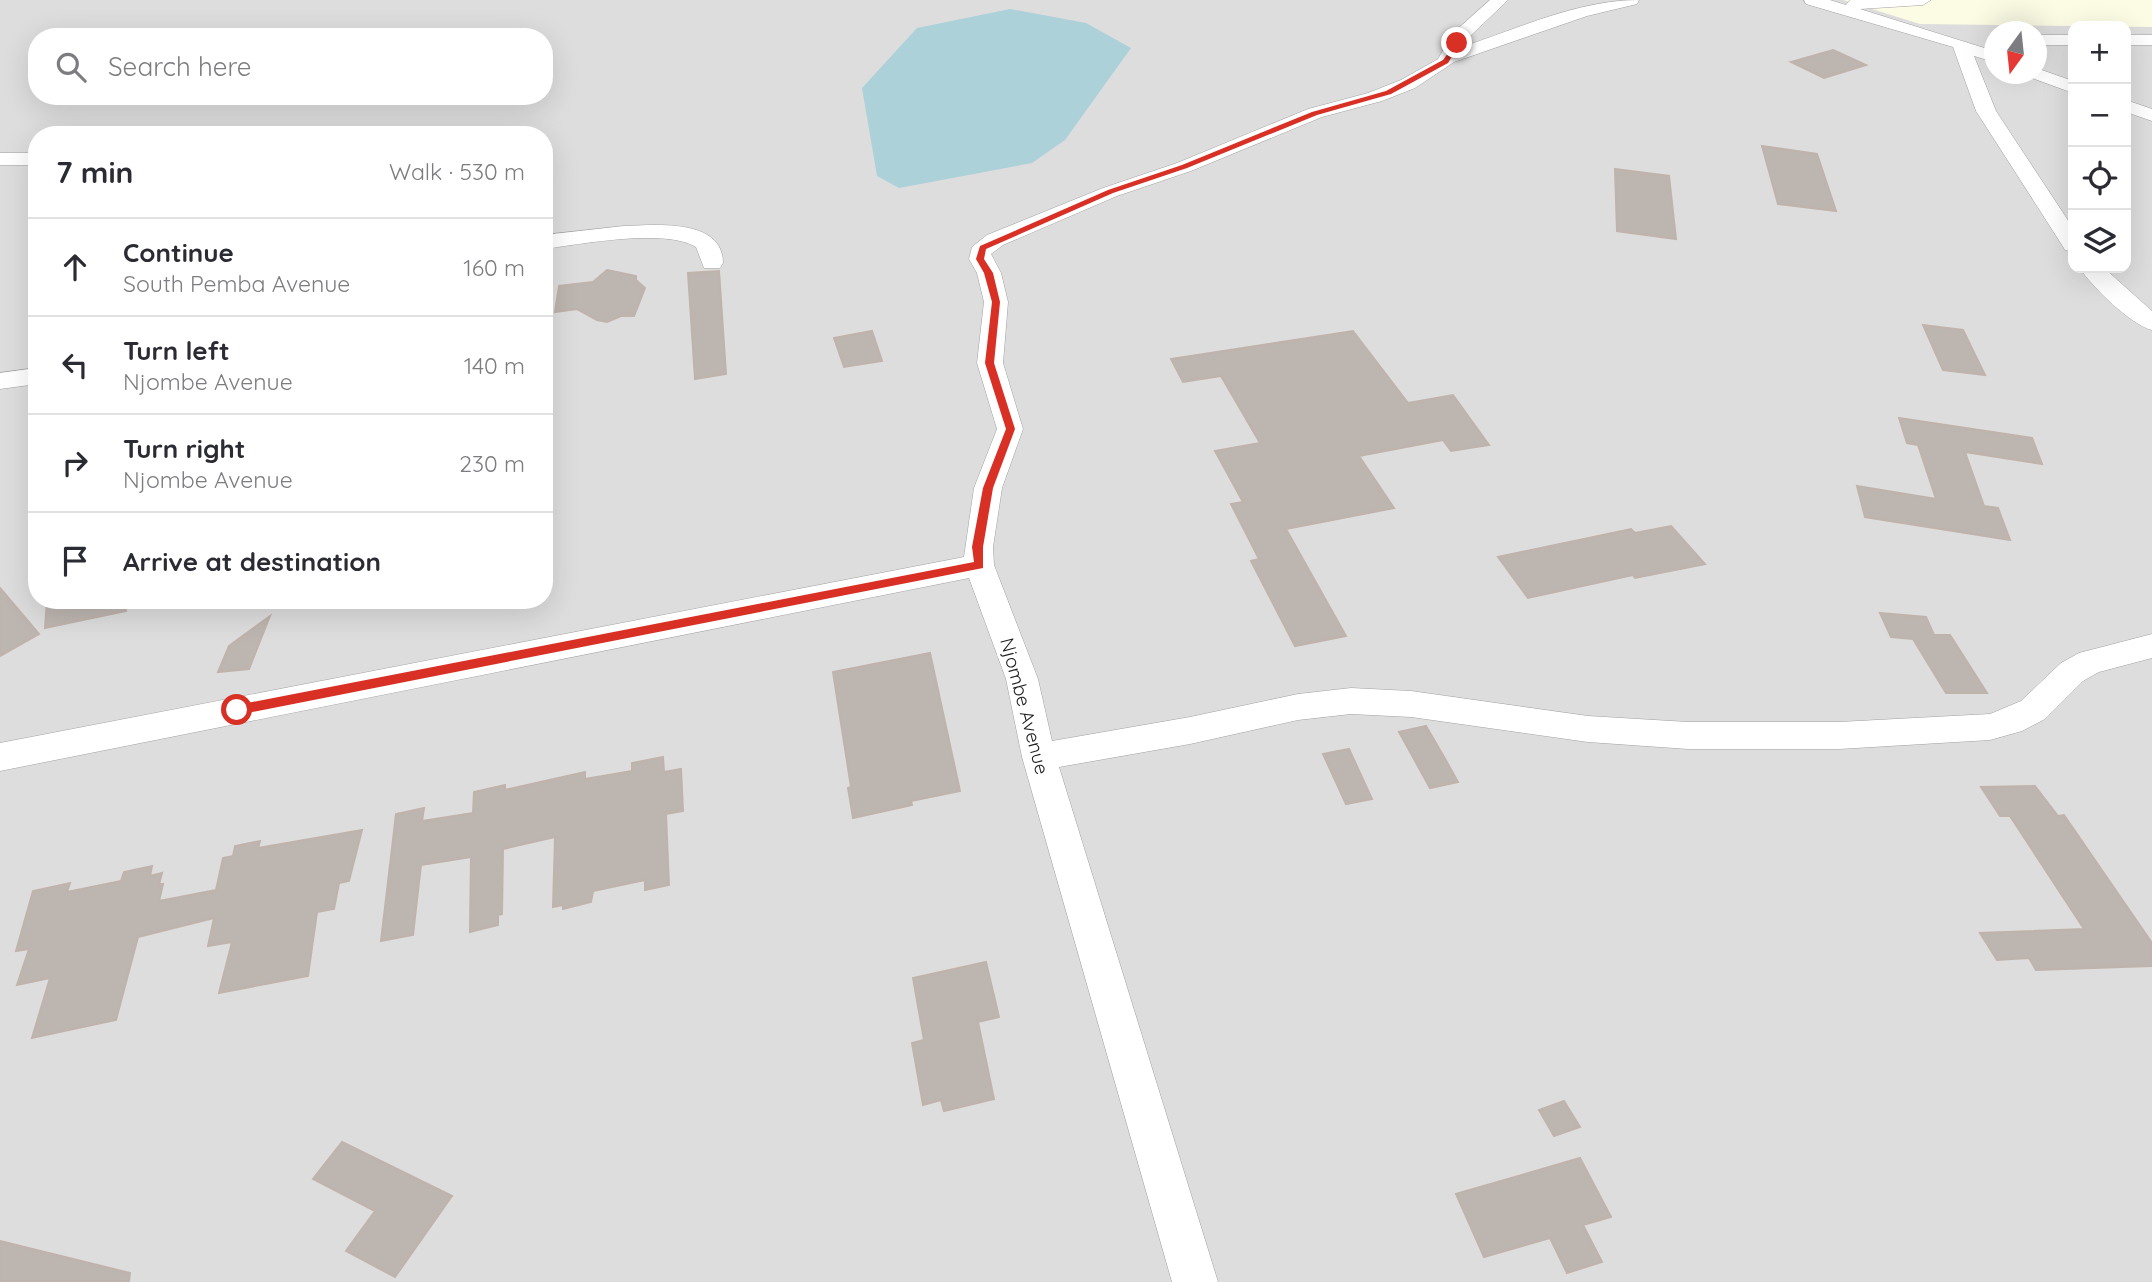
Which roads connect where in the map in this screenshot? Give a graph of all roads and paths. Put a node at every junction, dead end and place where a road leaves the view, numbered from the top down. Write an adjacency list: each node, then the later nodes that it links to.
1 (1500, 0): 12 (street, Njombe Avenue)
2 (1631, 0): 12 (street)
3 (1923, 0): 4 (street)
4 (1817, 1): 10 (street)
5 (2047, 40): 6 (street)
6 (2068, 40)
7 (2131, 40): 8 (street)
8 (2152, 40)
9 (1984, 42): 10 (street)
10 (1961, 44): 11 (street); 19 (street)
11 (1984, 53)
12 (1449, 58): 26 (street, Njombe Avenue)
13 (2047, 77): 14 (street)
14 (2068, 85)
15 (2131, 108): 16 (street)
16 (2152, 115)
17 (0, 159): 18 (street)
18 (28, 159)
19 (2068, 238)
20 (553, 242): 21 (street)
21 (712, 263)
22 (2096, 273): 23 (street)
23 (2152, 323)
24 (28, 377): 25 (street)
25 (0, 381)
26 (979, 565): 28 (street); 29 (street, Njombe Avenue)
27 (2152, 646): 29 (street)
28 (0, 757)
29 (1039, 757): 30 (street, Njombe Avenue)
30 (1188, 1276)

